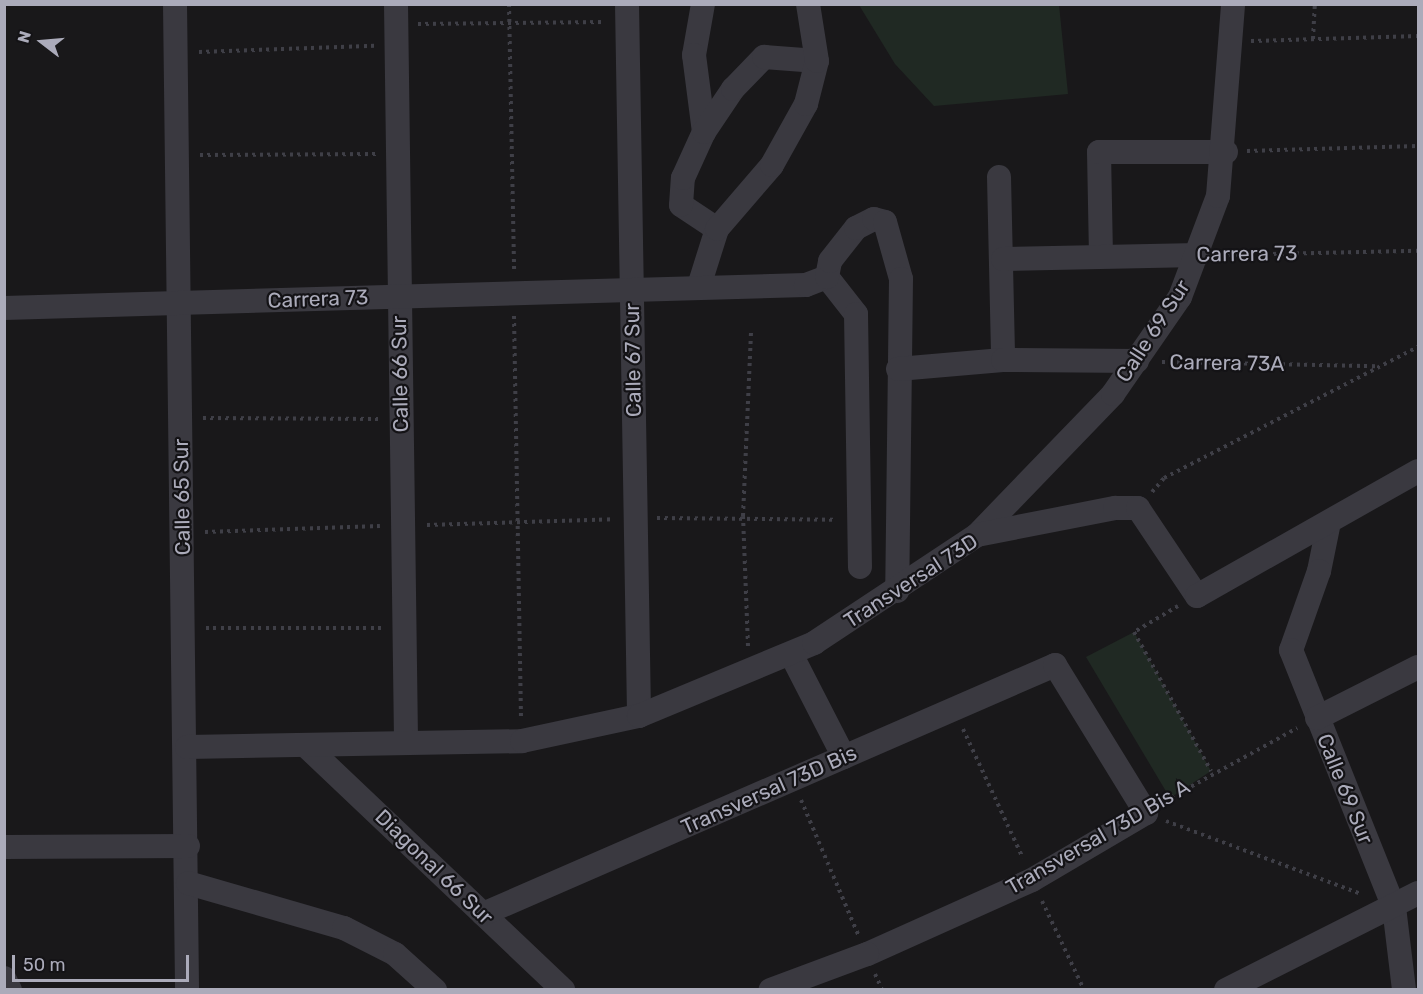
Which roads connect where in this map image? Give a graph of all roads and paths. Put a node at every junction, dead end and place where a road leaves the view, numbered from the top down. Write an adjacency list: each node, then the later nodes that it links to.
1 (175, 4): 13 (street, Calle 65 Sur)
2 (509, 4): 8 (path)
3 (703, 4): 15 (street)
4 (808, 4): 14 (street)
5 (1233, 4): 12 (street, Calle 69 Sur)
6 (1315, 4): 11 (path)
7 (627, 13): 8 (path); 28 (street, Calle 67 Sur)
8 (509, 23): 9 (path); 29 (path)
9 (396, 25): 13 (path); 18 (street, Calle 66 Sur)
10 (1419, 36): 11 (path)
11 (1313, 39): 12 (path)
12 (1232, 42): 17 (street, Calle 69 Sur)
13 (176, 52): 19 (street, Calle 65 Sur)
14 (817, 60): 15 (street); 21 (street)
15 (705, 132): 21 (street)
16 (1419, 146): 17 (path)
17 (1226, 152): 23 (street, Calle 69 Sur); 24 (street)
18 (398, 154): 19 (path); 30 (street, Calle 66 Sur)
19 (177, 156): 31 (street, Calle 65 Sur)
20 (999, 177): 25 (street)
21 (717, 229): 27 (street)
22 (1419, 251): 23 (path, Carrera 73)
23 (1198, 255): 24 (street, Carrera 73); 36 (street, Calle 69 Sur)
24 (1101, 256): 25 (street, Carrera 73)
25 (1003, 259): 35 (street)
26 (827, 277): 27 (street, Carrera 73); 38 (street); 45 (street)
27 (699, 286): 28 (street, Carrera 73)
28 (632, 288): 29 (street, Carrera 73); 44 (street, Calle 67 Sur)
29 (514, 292): 30 (street, Carrera 73); 46 (path)
30 (399, 296): 31 (street, Carrera 73); 40 (street, Calle 66 Sur)
31 (179, 304): 32 (street, Carrera 73); 39 (street, Calle 65 Sur)
32 (4, 308)
33 (751, 332): 43 (path)
34 (1419, 347): 37 (path)
35 (1003, 360): 36 (street); 38 (street)
36 (1137, 361): 37 (path, Carrera 73A); 50 (street, Calle 69 Sur)
37 (1377, 366): 42 (path)
38 (898, 369): 52 (street)
39 (181, 418): 40 (path); 49 (street, Calle 65 Sur)
40 (401, 420): 48 (street, Calle 66 Sur)
41 (1419, 471): 47 (street)
42 (1138, 508): 50 (street, Transversal 73D); 53 (street)
43 (744, 516): 44 (path); 45 (path); 58 (path)
44 (635, 519): 46 (path); 60 (street, Calle 67 Sur)
45 (861, 521): 51 (street)
46 (518, 522): 48 (path); 62 (path)
47 (1329, 522): 53 (street); 61 (street, Calle 69 Sur)
48 (403, 526): 49 (path); 55 (street, Calle 66 Sur)
49 (183, 532): 54 (street, Calle 65 Sur)
50 (977, 535): 52 (street, Transversal 73D)
51 (860, 567)
52 (897, 591): 56 (street, Transversal 73D)
53 (1197, 596): 67 (path)
54 (184, 627): 55 (path); 65 (street, Calle 65 Sur)
55 (404, 628): 63 (street, Calle 66 Sur)
56 (791, 654): 58 (street, Transversal 73D); 66 (street)
57 (1419, 667): 61 (street)
58 (749, 673): 60 (street, Transversal 73D)
59 (954, 709): 66 (street, Transversal 73D Bis); 69 (street, Transversal 73D Bis); 72 (path)
60 (639, 716): 62 (street, Transversal 73D)
61 (1317, 718): 67 (path, Transversal 73D Bis A); 75 (street, Calle 69 Sur)
62 (522, 741): 63 (street, Transversal 73D)
63 (406, 743): 64 (street, Transversal 73D)
64 (305, 745): 65 (street, Transversal 73D); 76 (street, Diagonal 66 Sur)
65 (187, 747): 70 (street, Calle 65 Sur)
66 (844, 757): 68 (street, Transversal 73D Bis)
67 (1211, 771): 69 (path, Transversal 73D Bis A)
68 (793, 780): 76 (street, Transversal 73D Bis); 77 (path)
69 (1146, 813): 72 (street, Transversal 73D Bis A); 75 (path)
70 (188, 846): 71 (street); 73 (street, Calle 65 Sur)
71 (4, 847)
72 (1032, 880): 77 (street, Transversal 73D Bis A); 85 (path)
73 (188, 883): 80 (street, Calle 65 Sur); 81 (street)
74 (1419, 893): 75 (street)
75 (1394, 907): 86 (street); 87 (street, Calle 69 Sur)
76 (483, 914): 82 (street, Diagonal 66 Sur)
77 (867, 954): 83 (street, Transversal 73D Bis A); 84 (path)
78 (4, 978): 79 (street)
79 (10, 990)
80 (187, 990)
81 (435, 990)
82 (563, 990)
83 (770, 990)
84 (882, 990)
85 (1084, 990)
86 (1226, 990)
87 (1404, 990)

